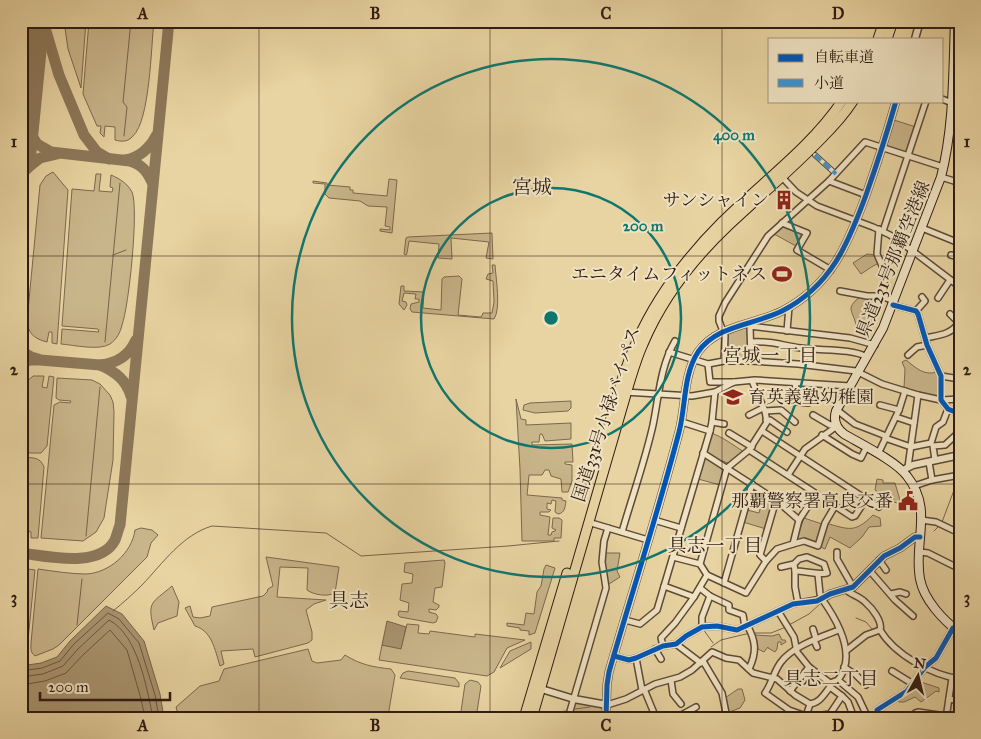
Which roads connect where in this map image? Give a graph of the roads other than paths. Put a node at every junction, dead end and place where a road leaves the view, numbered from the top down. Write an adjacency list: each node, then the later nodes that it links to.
1 (884, 21): 5 (highway)
2 (893, 21): 6 (highway)
3 (920, 21): 7 (street)
4 (955, 21): 8 (main road, 県道231号那覇空港線)
5 (878, 38)
6 (887, 38)
7 (915, 38)
8 (956, 80): 14 (main road, 県道231号那覇空港線)
9 (944, 100): 14 (street)
10 (841, 102): 21 (highway, 国道331号小禄バイパス)
11 (852, 102): 21 (highway, 国道331号小禄バイパス)
12 (896, 102): 16 (street)
13 (926, 102): 18 (street)
14 (951, 102): 15 (street); 19 (main road, 県道231号那覇空港線)
15 (960, 106)
16 (882, 148): 18 (street); 20 (street); 25 (street)
17 (816, 155): 20 (street)
18 (909, 157): 19 (street); 30 (street)
19 (943, 167): 22 (main road, 県道231号那覇空港線)
20 (836, 174): 23 (street)
21 (779, 175): 26 (street); 68 (highway, 国道331号小禄バイパス)
22 (941, 177): 24 (street); 29 (main road, 県道231号那覇空港線)
23 (828, 181): 25 (street); 26 (street)
24 (960, 186)
25 (866, 195): 27 (street)
26 (807, 200): 27 (street); 28 (street)
27 (857, 221): 30 (street); 35 (street)
28 (782, 223): 35 (street); 47 (street)
29 (922, 228): 31 (street); 32 (main road, 県道231号那覇空港線)
30 (881, 230): 32 (street); 39 (street)
31 (960, 241)
32 (913, 252): 36 (street); 42 (main road, 県道231号那覇空港線)
33 (951, 255): 34 (street)
34 (960, 256)
35 (831, 270): 43 (street)
36 (950, 280): 37 (street); 41 (street)
37 (960, 287)
38 (840, 291): 39 (street)
39 (881, 296): 42 (street)
40 (922, 297): 44 (street)
41 (938, 298)
42 (893, 303): 44 (street); 51 (main road, 県道231号那覇空港線)
43 (788, 307): 46 (street); 47 (street)
44 (916, 311): 48 (street)
45 (950, 314): 48 (street)
46 (787, 330): 50 (street); 51 (street)
47 (724, 332): 56 (street); 57 (street)
48 (925, 338): 52 (street)
49 (675, 340): 53 (street)
50 (751, 342): 55 (street); 58 (street)
51 (875, 344): 55 (main road, 県道231号那覇空港線)
52 (927, 345): 54 (street); 61 (street)
53 (669, 352): 56 (street); 70 (street)
54 (908, 355)
55 (867, 358): 60 (main road, 県道231号那覇空港線)
56 (693, 360): 59 (street); 72 (street)
57 (724, 361): 58 (street); 59 (street)
58 (750, 361): 60 (street)
59 (708, 364): 64 (street)
60 (858, 373): 66 (main road, 県道231号那覇空港線); 67 (street)
61 (941, 376): 62 (street); 76 (street)
62 (960, 379)
63 (752, 381): 64 (street); 65 (street); 79 (street)
64 (734, 382): 69 (street)
65 (795, 383): 66 (street); 75 (street)
66 (850, 386): 80 (main road, 県道231号那覇空港線)
67 (905, 391): 71 (street); 81 (street)
68 (623, 392): 70 (street); 125 (highway, 国道331号小禄バイパス); 195 (highway, 国道331号小禄バイパス)
69 (715, 392): 72 (street); 89 (street)
70 (658, 394): 72 (street); 129 (street)
71 (918, 395): 76 (street); 91 (street)
72 (686, 396): 88 (street)
73 (960, 399): 76 (street)
74 (789, 400): 75 (street)
75 (798, 400): 77 (street)
76 (941, 400): 82 (street)
77 (808, 402)
78 (880, 405): 81 (street)
79 (764, 409): 84 (street); 87 (street); 90 (street)
80 (837, 410): 93 (main road, 県道231号那覇空港線); 100 (street)
81 (899, 410): 86 (street)
82 (948, 410): 83 (street); 101 (street)
83 (960, 414)
84 (749, 415)
85 (813, 415): 93 (street)
86 (896, 417): 91 (street); 100 (street)
87 (766, 420): 95 (street); 96 (street)
88 (682, 422): 94 (street); 122 (street)
89 (712, 422): 92 (street); 94 (street)
90 (795, 422)
91 (914, 423): 102 (street)
92 (724, 424)
93 (836, 425): 99 (street); 104 (main road)
94 (710, 431): 105 (street)
95 (762, 431): 103 (street); 108 (street)
96 (787, 432)
97 (729, 433): 103 (street)
98 (960, 433): 101 (street)
99 (822, 435): 104 (street); 108 (street)
100 (886, 437): 102 (street); 106 (street)
101 (932, 445): 102 (street); 109 (street)
102 (911, 447): 111 (street)
103 (750, 448): 110 (street); 112 (street)
104 (866, 448): 106 (main road)
105 (703, 453): 110 (street); 127 (street)
106 (877, 454): 111 (main road)
107 (960, 455): 109 (street)
108 (801, 456): 112 (street); 118 (street)
109 (932, 461): 111 (street); 114 (street)
110 (727, 468): 115 (street); 138 (street)
111 (905, 469): 116 (main road)
112 (788, 475): 117 (street)
113 (960, 475): 114 (street)
114 (932, 480): 116 (street)
115 (752, 484): 119 (street); 147 (street)
116 (914, 486): 124 (main road)
117 (816, 494): 120 (street); 123 (street)
118 (866, 499): 120 (street); 121 (street)
119 (776, 500): 123 (street); 137 (street)
120 (835, 506): 132 (street)
121 (879, 507)
122 (654, 520): 127 (street); 131 (street)
123 (799, 520): 132 (street)
124 (921, 520): 128 (street); 130 (main road)
125 (588, 522): 126 (street); 195 (highway, 国道331号小禄バイパス)
126 (608, 528): 129 (street); 199 (street)
127 (681, 528): 135 (street)
128 (960, 530)
129 (622, 532): 131 (street)
130 (920, 537): 134 (main road); 136 (street)
131 (648, 540): 162 (street)
132 (793, 544): 137 (street)
133 (837, 552): 150 (street)
134 (920, 552): 141 (street); 169 (main road)
135 (673, 557): 138 (street); 148 (street)
136 (879, 560): 142 (street); 143 (street)
137 (766, 561): 147 (street)
138 (700, 564): 146 (street)
139 (794, 564): 140 (street); 144 (street); 145 (street)
140 (781, 567)
141 (960, 569)
142 (886, 570)
143 (870, 571): 150 (street); 152 (street)
144 (795, 572): 145 (street); 158 (street)
145 (818, 574): 155 (street)
146 (707, 576): 147 (street); 149 (street)
147 (724, 583)
148 (664, 586): 156 (street); 162 (street)
149 (700, 588): 154 (street); 156 (street)
150 (853, 588): 151 (street)
151 (846, 590): 155 (street); 168 (street)
152 (891, 594): 153 (street); 161 (street)
153 (906, 594)
154 (710, 596): 159 (street); 165 (street)
155 (821, 596): 158 (street); 167 (street)
156 (694, 597): 173 (street)
157 (734, 598): 159 (street)
158 (798, 603): 160 (street)
159 (727, 609): 164 (street)
160 (778, 611): 164 (street); 176 (street)
161 (913, 616)
162 (625, 620): 178 (street)
163 (713, 626): 164 (street); 165 (street); 170 (street)
164 (746, 626): 185 (street)
165 (702, 627): 172 (street)
166 (813, 629): 171 (street)
167 (839, 630): 171 (street); 177 (street)
168 (880, 630): 177 (street); 184 (street)
169 (956, 631): 184 (street)
170 (714, 633)
171 (815, 639): 174 (street); 176 (street)
172 (676, 644): 173 (street); 181 (street)
173 (663, 646): 175 (street)
174 (817, 647)
175 (655, 649): 179 (street); 180 (street)
176 (796, 650): 182 (street); 188 (street)
177 (847, 650): 183 (street)
178 (614, 656): 179 (street); 204 (street)
179 (636, 658): 196 (street)
180 (661, 659)
181 (702, 662): 185 (street); 190 (street); 215 (street)
182 (809, 667): 193 (street); 197 (street)
183 (844, 667): 191 (street); 194 (street)
184 (925, 667): 187 (street); 192 (street)
185 (749, 669): 188 (street)
186 (892, 671): 192 (street)
187 (952, 678): 189 (street); 200 (street)
188 (773, 679): 197 (street); 207 (street)
189 (960, 679)
190 (671, 680): 196 (street); 202 (street)
191 (838, 680): 193 (street); 217 (street)
192 (913, 684): 206 (street)
193 (830, 685): 198 (street); 203 (street)
194 (866, 686)
195 (537, 688): 199 (street); 209 (highway, 国道331号小禄バイパス); 210 (highway, 国道331号小禄バイパス)
196 (643, 690): 204 (street); 213 (street)
197 (790, 691): 203 (street)
198 (842, 696): 207 (street); 216 (street)
199 (574, 699): 204 (street); 211 (street)
200 (949, 700): 201 (street); 208 (street)
201 (960, 701)
202 (681, 704)
203 (810, 704): 207 (street)
204 (607, 705): 212 (street)
205 (696, 707): 214 (street)
206 (878, 710)
207 (807, 717)
208 (946, 717): 218 (street)
209 (524, 718)
210 (532, 718)
211 (568, 718)
212 (606, 718)
213 (656, 718)
214 (676, 718)
215 (727, 718)
216 (854, 718)
217 (868, 718)
218 (915, 718)

